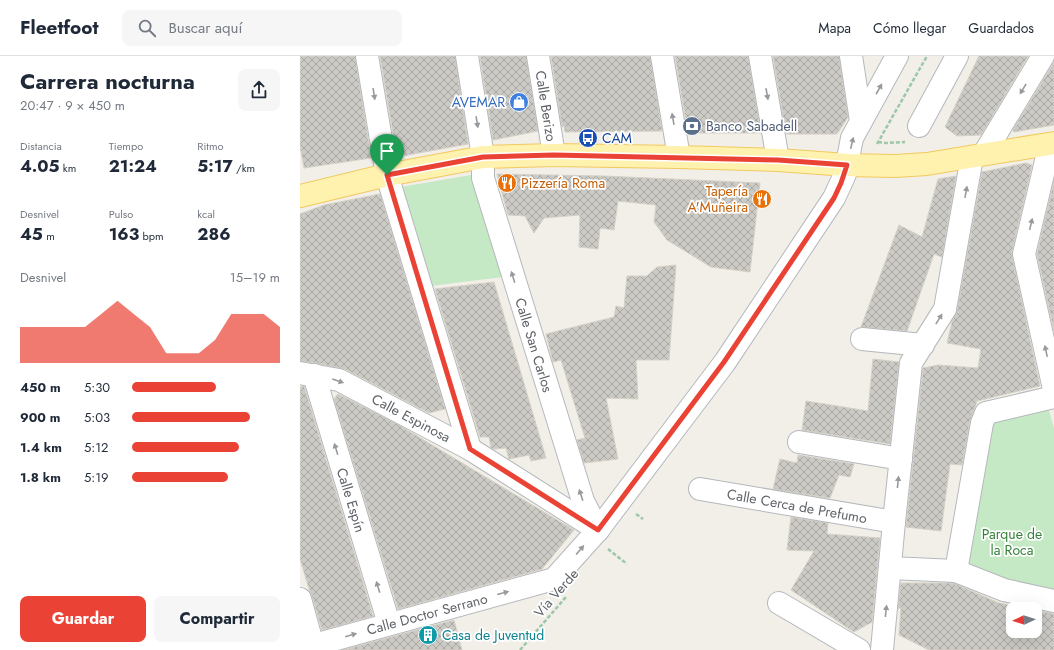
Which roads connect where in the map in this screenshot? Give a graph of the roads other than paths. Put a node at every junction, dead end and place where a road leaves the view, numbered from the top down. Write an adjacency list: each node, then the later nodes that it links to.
1 (367, 56): 19 (street, one-way to 19)
2 (467, 56): 15 (street, Calle San Carlos, one-way to 15)
3 (538, 56): 13 (street, Calle Berizo)
4 (662, 56): 16 (street, one-way to 4)
5 (760, 56): 17 (street, one-way to 17)
6 (851, 56): 10 (street)
7 (897, 56): 10 (street, one-way to 7)
8 (957, 56): 11 (street)
9 (1043, 56): 14 (street, one-way to 14)
10 (861, 121): 18 (street, one-way to 10)
11 (919, 126)
12 (1052, 143): 14 (main road); 24 (street, one-way to 12)
13 (554, 155): 15 (main road); 16 (main road)
14 (978, 156): 18 (main road); 22 (street, one-way to 14)
15 (483, 157): 19 (main road); 31 (street, Calle San Carlos, one-way to 15)
16 (679, 157): 17 (main road)
17 (778, 160): 18 (main road)
18 (847, 165): 31 (street)
19 (387, 175): 20 (main road); 27 (street)
20 (300, 196)
21 (862, 339): 22 (street)
22 (922, 345): 28 (street)
23 (307, 374): 27 (street, Calle Espinosa, one-way to 27); 37 (street, Calle Espín, one-way to 23)
24 (1054, 389)
25 (1054, 397): 33 (street)
26 (799, 442): 28 (street)
27 (470, 449): 31 (street, Calle Espinosa)
28 (901, 459): 30 (street, one-way to 28)
29 (700, 489): 30 (street, Calle Cerca de Prefumo)
30 (894, 522): 32 (street)
31 (598, 530): 37 (street, Calle Doctor Serrano, one-way to 31)
32 (890, 568): 33 (street); 40 (street, one-way to 32)
33 (956, 571): 35 (street)
34 (300, 599): 38 (street)
35 (1054, 601)
36 (779, 603): 39 (street)
37 (389, 624): 38 (street, Calle Doctor Serrano, one-way to 37)
38 (309, 648)
39 (859, 650)
40 (882, 650)

